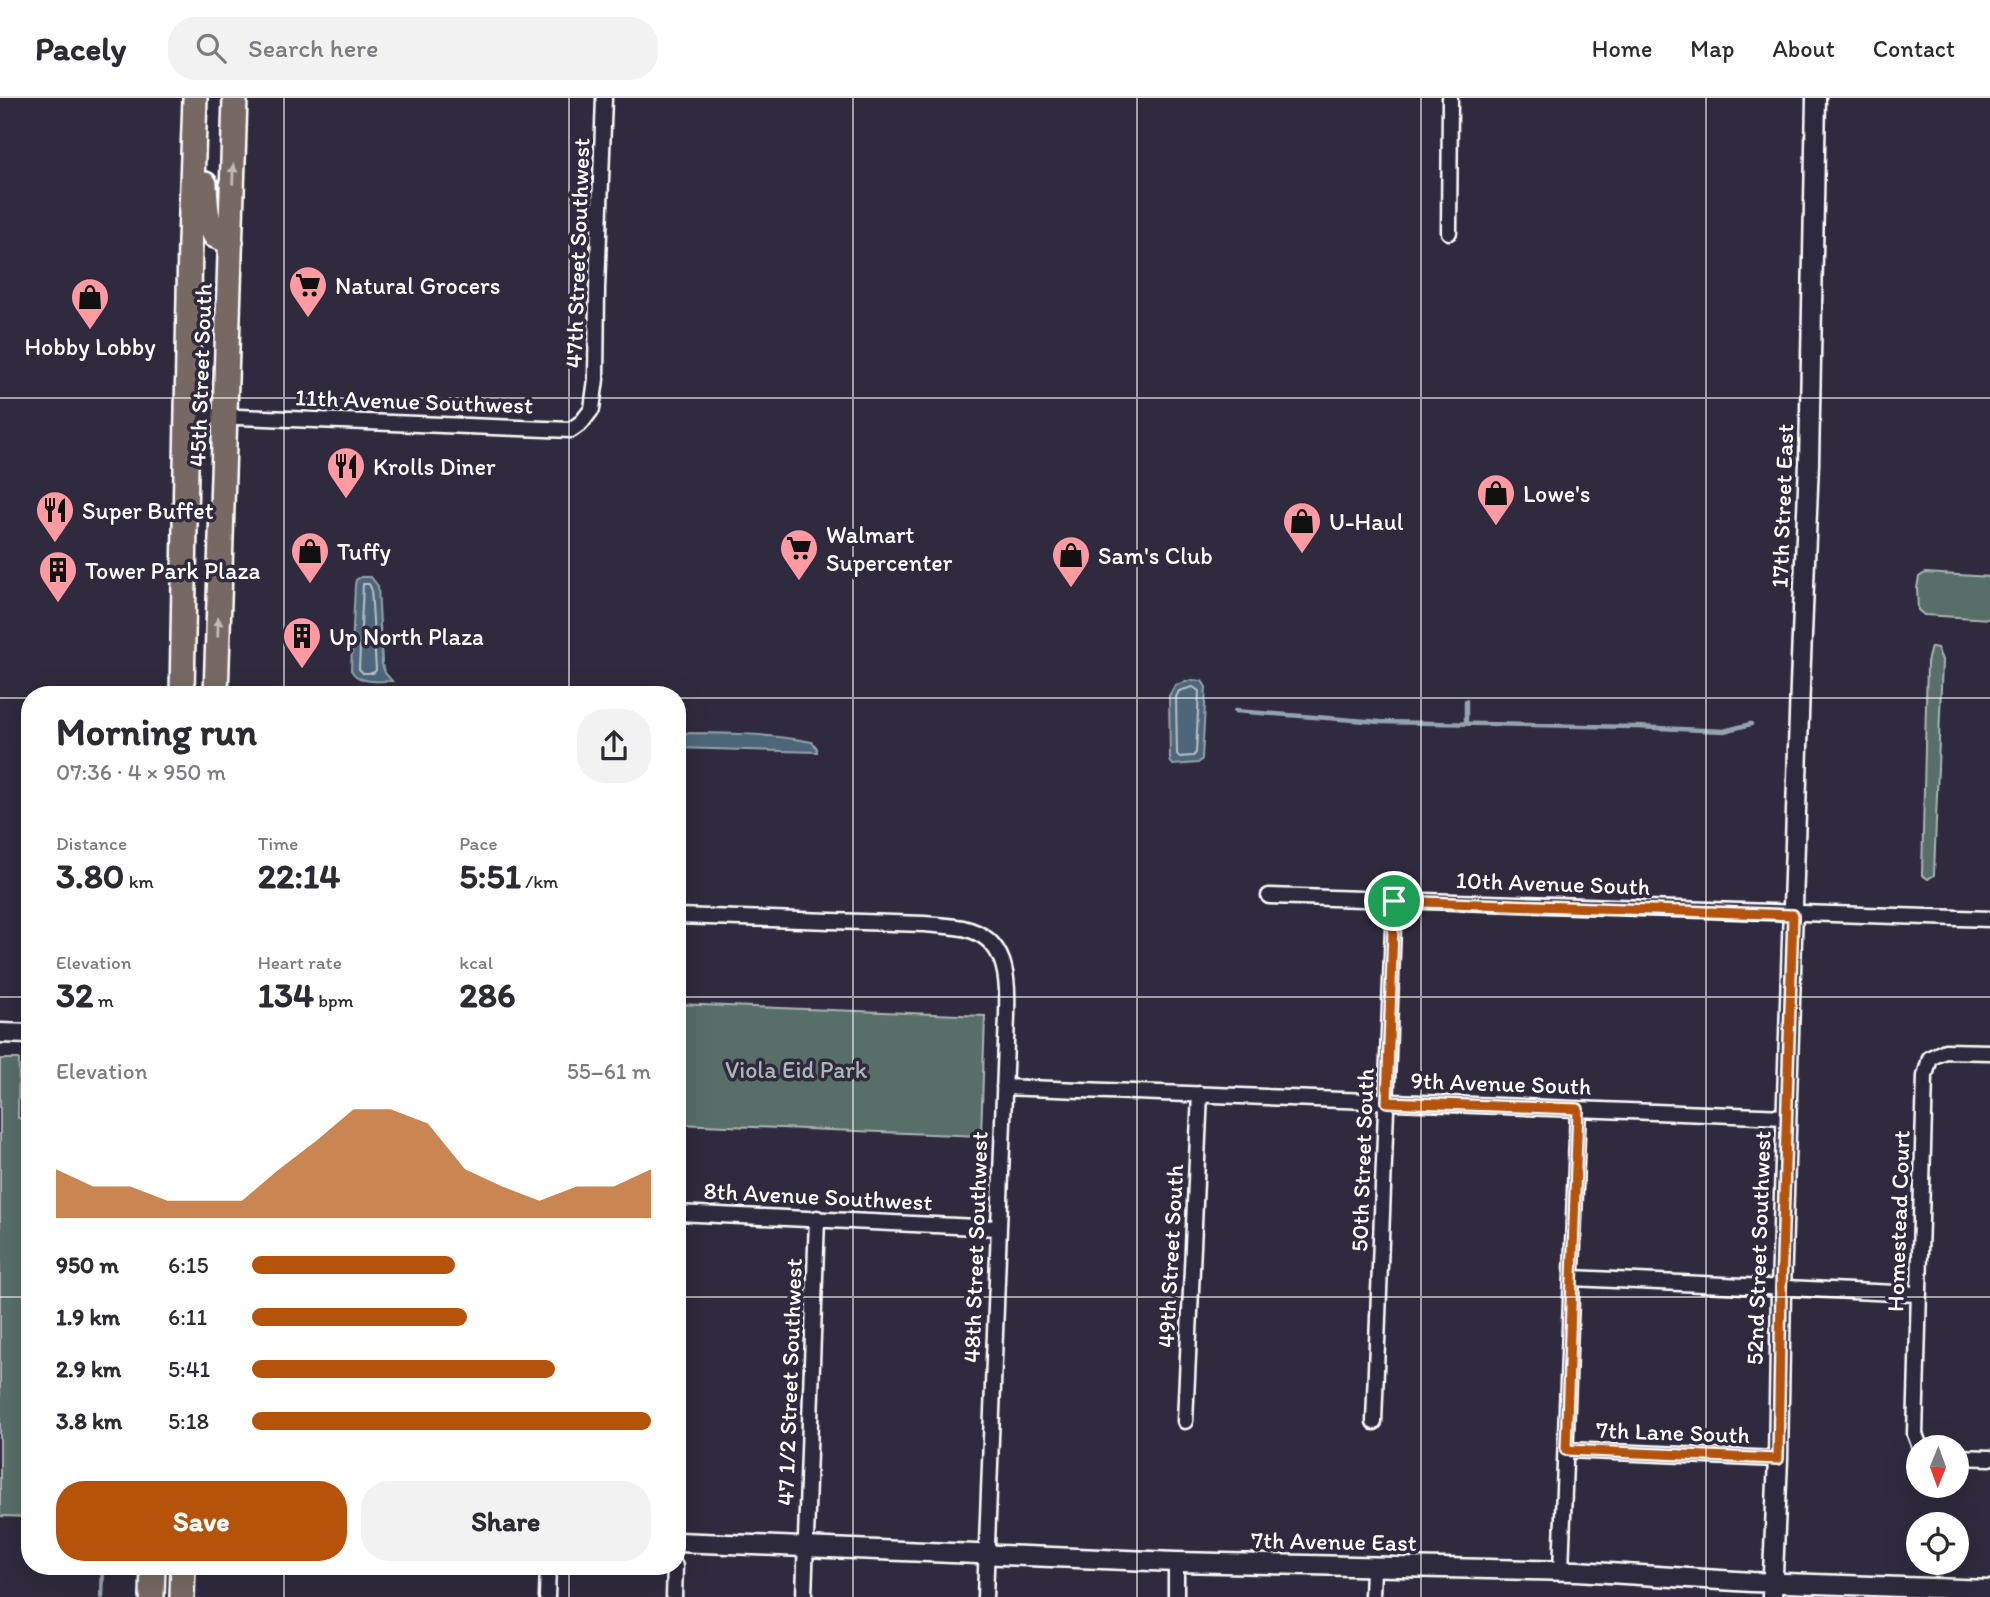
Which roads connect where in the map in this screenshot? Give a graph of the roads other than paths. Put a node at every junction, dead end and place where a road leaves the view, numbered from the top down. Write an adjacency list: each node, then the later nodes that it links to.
1 (197, 98): 7 (main road, 45th Street South); 8 (main road)
2 (235, 98): 8 (main road, 45th Street South, one-way to 2)
3 (604, 98): 10 (street, 47th Street Southwest)
4 (1450, 98): 6 (street)
5 (1816, 98): 19 (street, 17th Street East)
6 (1449, 232)
7 (190, 241): 9 (main road); 11 (main road, 45th Street South)
8 (231, 242): 9 (main road, 45th Street South)
9 (227, 344): 12 (main road, 45th Street South)
10 (592, 409): 12 (street, 11th Avenue Southwest)
11 (187, 415): 12 (street, 11th Avenue Southwest); 13 (main road, 45th Street South)
12 (225, 417): 16 (main road, 45th Street South, one-way to 12)
13 (183, 563): 14 (main road, 45th Street South); 15 (main road)
14 (182, 686)
15 (192, 686)
16 (216, 686)
17 (1269, 896): 18 (street, 10th Avenue South)
18 (1394, 901): 19 (street, 10th Avenue South); 27 (street, 50th Street South)
19 (1793, 915): 21 (street, 10th Avenue South); 29 (street, 52nd Street Southwest)
20 (686, 916): 25 (street, 48th Street Southwest)
21 (1990, 919)
22 (0, 1032): 23 (street)
23 (21, 1033)
24 (1990, 1052): 35 (street, Homestead Court)
25 (1004, 1087): 26 (street, 9th Avenue South); 32 (street, 48th Street Southwest)
26 (1200, 1094): 27 (street, 9th Avenue South); 36 (street, 49th Street South)
27 (1387, 1102): 28 (street, 9th Avenue South); 37 (street, 50th Street South)
28 (1578, 1109): 29 (street, 9th Avenue South); 33 (street)
29 (1786, 1117): 34 (street, 52nd Street Southwest)
30 (686, 1213): 31 (street, 8th Avenue Southwest)
31 (817, 1218): 32 (street, 8th Avenue Southwest); 44 (street, 47 1/2 Street Southwest)
32 (999, 1228): 45 (street, 48th Street Southwest)
33 (1572, 1278): 34 (street); 39 (street)
34 (1781, 1290): 35 (street); 42 (street, 52nd Street Southwest)
35 (1918, 1294): 38 (street, Homestead Court)
36 (1185, 1421)
37 (1374, 1422)
38 (1915, 1435)
39 (1566, 1450): 42 (street, 7th Lane South); 48 (street)
40 (1969, 1457): 41 (street)
41 (1990, 1458)
42 (1778, 1459): 53 (street, 52nd Street Southwest)
43 (686, 1542): 44 (street, 7th Avenue East)
44 (806, 1547): 45 (street, 7th Avenue East); 59 (street, 47 1/2 Street Southwest)
45 (986, 1554): 46 (street, 7th Avenue East); 60 (street, 48th Street Southwest)
46 (1176, 1562): 47 (street, 7th Avenue East); 61 (street)
47 (1373, 1567): 48 (street, 7th Avenue East); 62 (street)
48 (1561, 1571): 53 (street, 7th Avenue East)
49 (153, 1575): 55 (main road)
50 (183, 1575): 56 (main road)
51 (548, 1575): 57 (street)
52 (675, 1575): 58 (street)
53 (1772, 1590): 54 (street, 7th Avenue East)
54 (1990, 1590)
55 (152, 1597)
56 (182, 1597)
57 (547, 1597)
58 (674, 1597)
59 (804, 1597)
60 (985, 1597)
61 (1176, 1597)
62 (1371, 1597)

